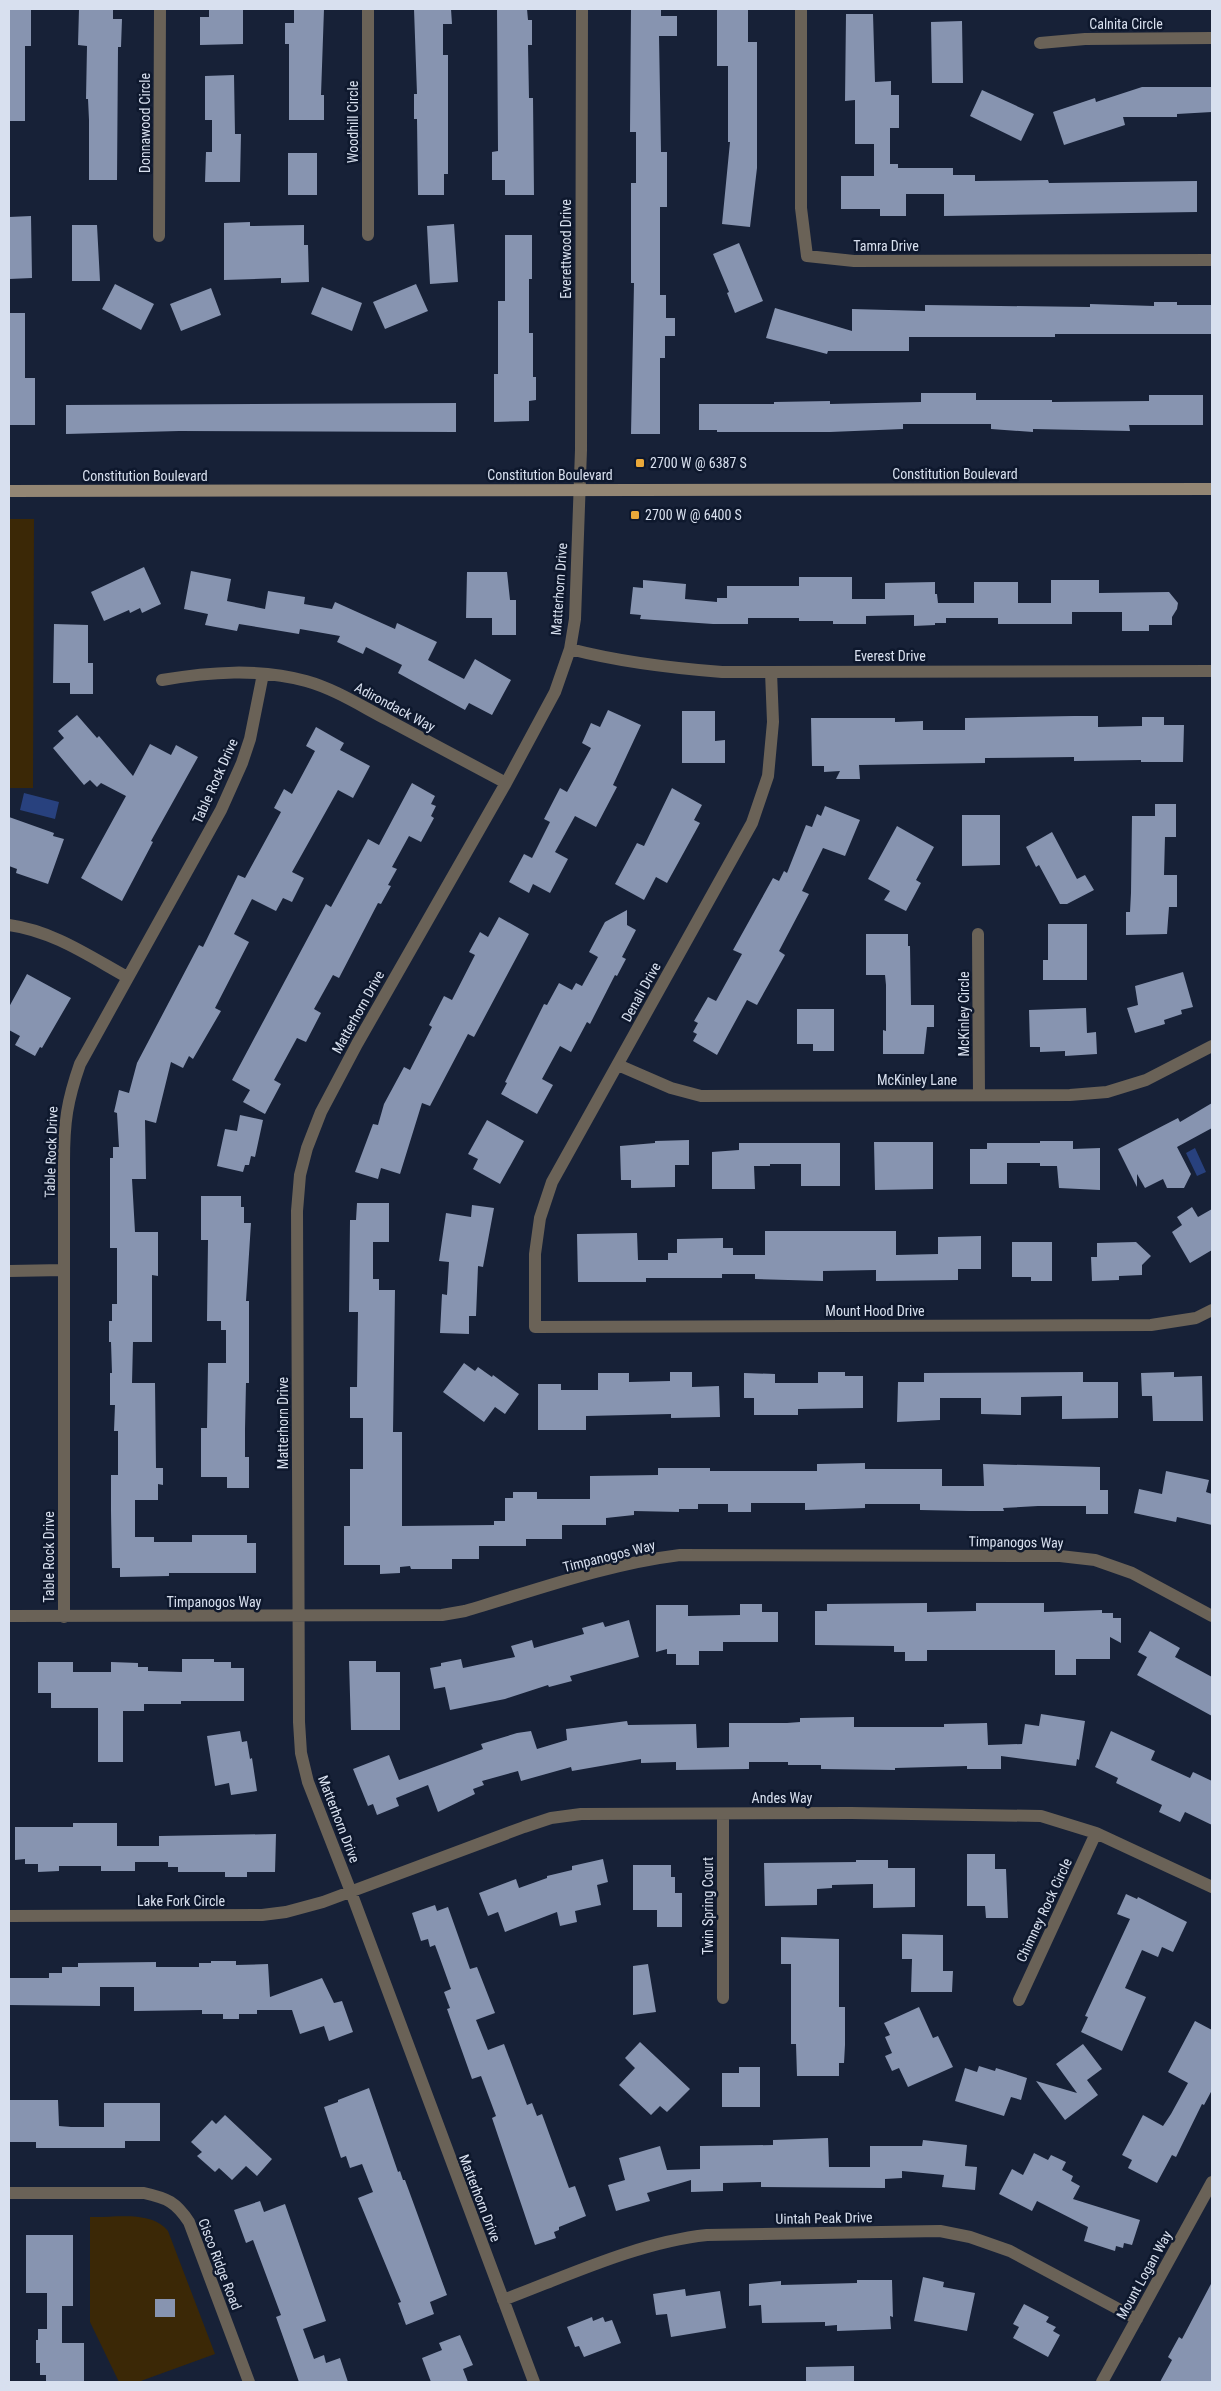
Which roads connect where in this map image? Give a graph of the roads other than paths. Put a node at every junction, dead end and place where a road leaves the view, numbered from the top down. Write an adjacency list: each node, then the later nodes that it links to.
1 (160, 9): 8 (street, Donnawood Circle)
2 (368, 9): 7 (street, Woodhill Circle)
3 (582, 9): 11 (street, Everettwood Drive)
4 (802, 9): 9 (street, Tamra Drive)
5 (1212, 38): 6 (street, Calnita Circle)
6 (1040, 43)
7 (368, 235)
8 (160, 236)
9 (1212, 260)
10 (1212, 489): 11 (main road, Constitution Boulevard)
11 (579, 490): 12 (main road, Constitution Boulevard); 13 (street, Matterhorn Drive)
12 (9, 491)
13 (570, 649): 15 (street, Everest Drive); 18 (street, Matterhorn Drive)
14 (1212, 671): 15 (street, Everest Drive)
15 (771, 672): 23 (street, Denali Drive)
16 (263, 674): 17 (street, Adirondack Way); 18 (street, Adirondack Way); 21 (street, Table Rock Drive)
17 (162, 680)
18 (506, 783): 32 (street, Matterhorn Drive)
19 (9, 925): 21 (street)
20 (978, 934): 24 (street, McKinley Circle)
21 (127, 977): 25 (street, Table Rock Drive)
22 (1212, 1046): 24 (street, McKinley Lane)
23 (618, 1065): 24 (street, McKinley Lane); 28 (street, Denali Drive)
24 (979, 1095)
25 (64, 1270): 26 (street); 31 (street, Table Rock Drive)
26 (9, 1271)
27 (1212, 1310): 28 (street, Mount Hood Drive)
28 (534, 1327)
29 (9, 1616): 31 (street, Timpanogos Way)
30 (1212, 1616): 32 (street, Timpanogos Way)
31 (64, 1617): 32 (street, Timpanogos Way)
32 (299, 1617): 36 (street, Matterhorn Drive)
33 (723, 1814): 34 (street, Andes Way); 36 (street, Andes Way); 38 (street, Twin Spring Court)
34 (1096, 1833): 35 (street, Andes Way); 39 (street, Chimney Rock Circle)
35 (1212, 1887)
36 (351, 1892): 37 (street, Lake Fork Circle); 42 (street, Matterhorn Drive)
37 (9, 1916)
38 (723, 1998)
39 (1019, 2000)
40 (1212, 2182): 43 (street, Mount Logan Way)
41 (9, 2193): 44 (street, Cisco Ridge Road)
42 (503, 2300): 43 (street, Uintah Peak Drive); 45 (street, Matterhorn Drive)
43 (1137, 2319): 46 (street, Mount Logan Way)
44 (249, 2382)
45 (534, 2382)
46 (1102, 2382)

